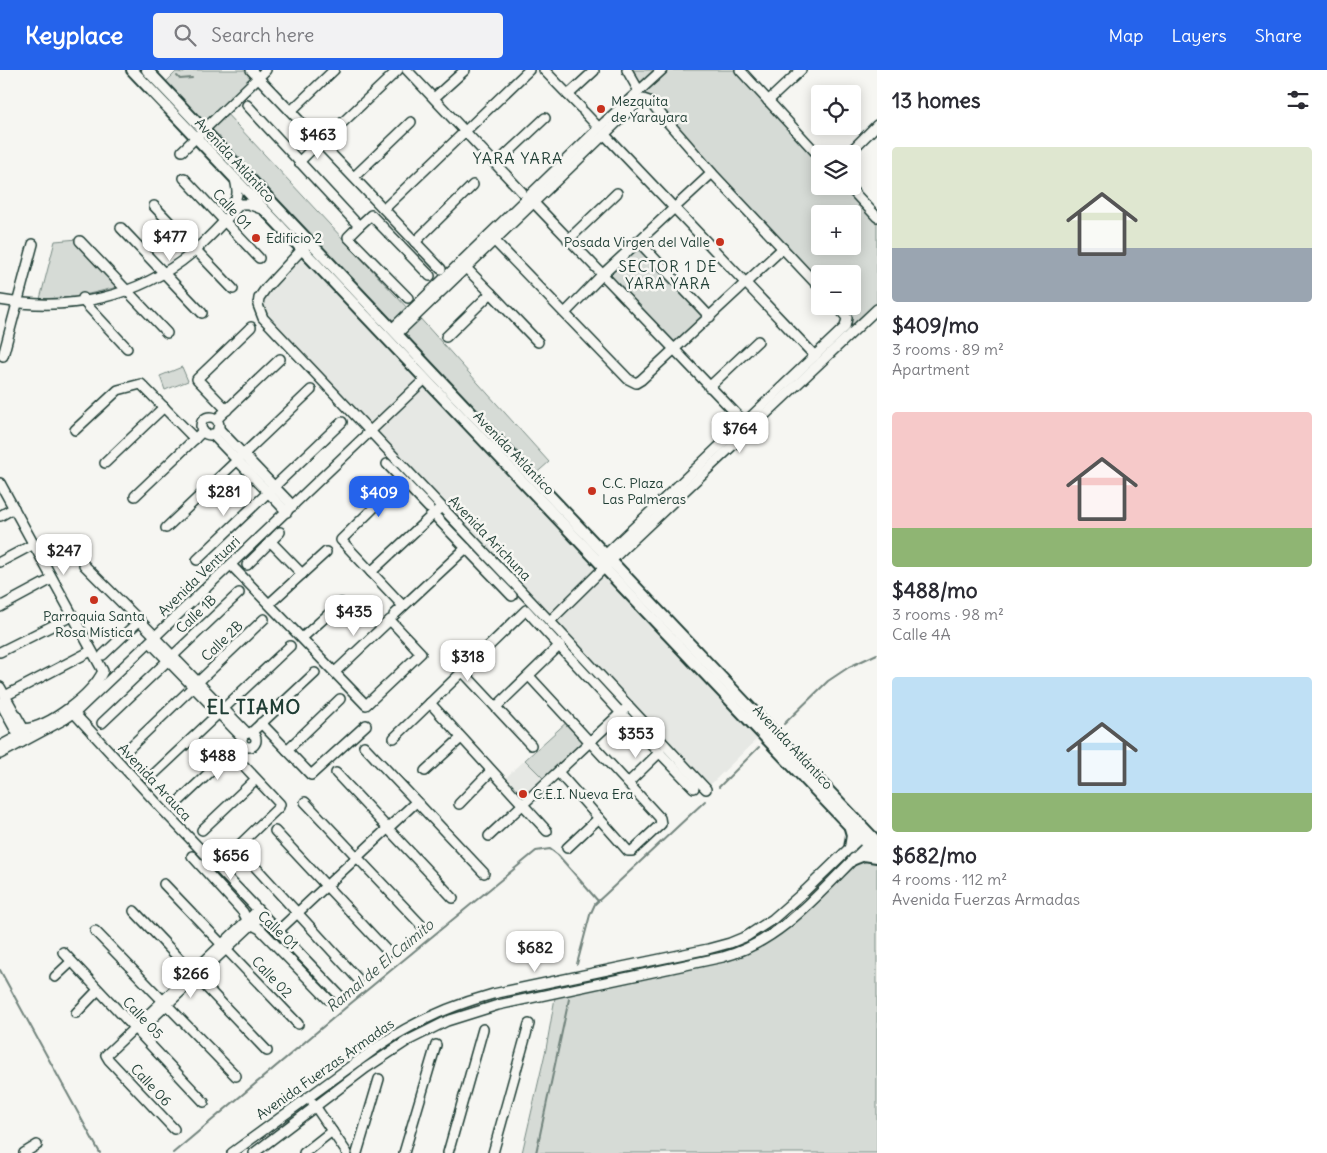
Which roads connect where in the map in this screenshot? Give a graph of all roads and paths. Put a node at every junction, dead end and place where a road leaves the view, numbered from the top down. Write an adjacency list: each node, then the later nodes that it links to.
1 (132, 70): 28 (main road, Avenida Atlántico)
2 (147, 70): 28 (main road, Avenida Atlántico)
3 (251, 70): 16 (street)
4 (266, 70): 16 (street)
5 (334, 70): 22 (street)
6 (398, 70): 29 (street)
7 (407, 70): 19 (street)
8 (465, 70): 19 (street)
9 (529, 70): 26 (street)
10 (544, 70): 18 (street)
11 (627, 70): 17 (street)
12 (662, 70): 17 (street)
13 (740, 70): 20 (street)
14 (801, 70): 20 (street)
15 (594, 71): 18 (street)
16 (258, 77): 22 (street); 28 (street)
17 (639, 91): 27 (street)
18 (568, 95): 27 (street)
19 (434, 98): 26 (street)
20 (768, 101): 31 (street)
21 (247, 105): 33 (street)
22 (291, 111): 29 (street)
23 (545, 118): 34 (street)
24 (411, 122): 36 (street)
25 (877, 125): 30 (street)
26 (465, 131): 34 (street); 47 (street)
27 (602, 132): 35 (street); 44 (street); 46 (street); 53 (street)
28 (199, 134): 32 (street); 38 (main road, Avenida Atlántico); 59 (main road, Avenida Atlántico)
29 (320, 142): 33 (street); 36 (street)
30 (857, 145)
31 (811, 147)
32 (182, 151)
33 (299, 162): 51 (street)
34 (496, 164): 40 (street)
35 (712, 173): 46 (street); 61 (street)
36 (354, 177): 47 (street)
37 (184, 178): 50 (street, Calle 01)
38 (235, 179): 43 (street); 48 (main road, Avenida Atlántico)
39 (473, 185): 57 (street)
40 (522, 192)
41 (617, 193): 54 (street)
42 (856, 195): 49 (street)
43 (238, 202): 48 (street); 50 (street)
44 (534, 203): 53 (street); 54 (street)
45 (154, 206): 60 (street)
46 (674, 208): 56 (street); 69 (street)
47 (384, 209): 57 (street)
48 (264, 210): 59 (main road, Avenida Atlántico)
49 (877, 217)
50 (222, 219): 60 (street); 62 (street, Calle 01)
51 (359, 226): 67 (street); 75 (street)
52 (121, 228): 65 (street)
53 (492, 237): 63 (street); 80 (street); 84 (street)
54 (568, 240): 66 (street)
55 (80, 241): 70 (street)
56 (638, 241): 66 (street); 82 (street)
57 (416, 242): 64 (street)
58 (33, 244): 77 (street)
59 (306, 246): 84 (main road, Avenida Atlántico); 94 (main road, Avenida Atlántico); 104 (street, Avenida Arichuna)
60 (194, 247): 65 (street); 71 (street)
61 (783, 248): 68 (street); 69 (street)
62 (260, 258)
63 (466, 268): 72 (street); 84 (street)
64 (441, 269)
65 (162, 271): 70 (street); 79 (street)
66 (602, 275): 80 (street); 90 (street)
67 (430, 276)
68 (811, 278)
69 (745, 283): 82 (street); 92 (street)
70 (124, 288): 74 (street); 85 (street)
71 (233, 289)
72 (490, 293): 86 (street); 88 (street)
73 (0, 294): 77 (street)
74 (83, 298): 77 (street); 89 (street)
75 (408, 298)
76 (0, 300): 77 (street)
77 (18, 300): 91 (street)
78 (877, 309): 103 (street)
79 (202, 313)
80 (565, 313): 90 (street)
81 (844, 315): 92 (street)
82 (710, 317): 90 (street)
83 (250, 326): 98 (street)
84 (394, 332): 126 (main road, Avenida Atlántico)
85 (167, 333)
86 (446, 337)
87 (758, 341): 95 (street)
88 (538, 342)
89 (127, 348)
90 (674, 350): 95 (street)
91 (3, 356)
92 (815, 356): 100 (street)
93 (280, 359): 98 (street)
94 (425, 379): 104 (street, Avenida Ventuari); 126 (main road, Avenida Atlántico)
95 (709, 387): 100 (street)
96 (311, 390): 106 (street)
97 (164, 408): 102 (street); 105 (street); 107 (street)
98 (226, 410): 101 (street)
99 (342, 422): 111 (street)
100 (745, 422): 103 (street)
101 (213, 428): 105 (street); 106 (street)
102 (75, 430)
103 (741, 431): 126 (street)
104 (371, 432): 113 (street, Avenida Arichuna); 116 (street, Avenida Ventuari)
105 (195, 439): 112 (street)
106 (240, 457): 111 (street); 119 (street)
107 (105, 463)
108 (387, 464): 109 (street)
109 (402, 480): 115 (street); 131 (street)
110 (0, 483): 114 (street)
111 (271, 489): 116 (street); 125 (street)
112 (135, 496)
113 (441, 506): 131 (street); 144 (street, Avenida Arichuna)
114 (14, 508): 117 (street); 122 (street)
115 (429, 508)
116 (290, 509): 129 (street, Avenida Ventuari)
117 (0, 516)
118 (438, 519): 123 (street)
119 (166, 528)
120 (280, 532): 121 (street)
121 (270, 542): 130 (street); 132 (street)
122 (34, 544): 127 (street); 133 (street)
123 (466, 548): 135 (street); 138 (street)
124 (326, 552): 132 (street)
125 (197, 560)
126 (605, 561): 144 (street); 199 (main road, Avenida Atlántico); 205 (main road, Avenida Atlántico)
127 (0, 562)
128 (84, 565): 143 (street)
129 (231, 565): 137 (street); 146 (street, Avenida Ventuari)
130 (247, 565)
131 (371, 572): 138 (street)
132 (302, 574): 137 (street)
133 (52, 579): 139 (street); 141 (street)
134 (239, 593): 152 (street, Calle 1B)
135 (512, 596)
136 (341, 603): 145 (street)
137 (269, 604): 145 (street)
138 (403, 606): 140 (street)
139 (0, 607)
140 (394, 615)
141 (72, 616): 149 (street); 150 (street)
142 (264, 619): 157 (street, Calle 2B)
143 (140, 620): 146 (street); 151 (street)
144 (550, 621): 162 (street, Avenida Arichuna)
145 (302, 638): 154 (street)
146 (154, 639): 152 (street); 165 (street, Avenida Ventuari)
147 (560, 645): 153 (street); 156 (street); 166 (street)
148 (290, 646): 164 (street)
149 (91, 651): 159 (street); 170 (street)
150 (0, 652)
151 (103, 655)
152 (170, 658): 157 (street); 167 (street, Calle 1B)
153 (462, 671): 161 (street); 163 (street)
154 (335, 672): 154 (street)
155 (315, 673): 168 (street)
156 (529, 676): 163 (street); 175 (street)
157 (196, 685): 164 (street); 179 (street, Calle 2B)
158 (0, 687): 159 (street)
159 (2, 699): 170 (street); 174 (street)
160 (340, 699): 180 (street)
161 (430, 703): 172 (street); 173 (street)
162 (628, 705): 166 (street); 192 (street, Avenida Arichuna)
163 (496, 707): 176 (street)
164 (221, 711): 171 (street); 188 (street)
165 (74, 713): 174 (street, Avenida Ventuari); 219 (street, Avenida Arauca)
166 (621, 713): 175 (street); 182 (street)
167 (102, 723)
168 (261, 723): 171 (street); 180 (street)
169 (366, 725): 180 (street)
170 (24, 729): 174 (street)
171 (246, 736): 181 (street)
172 (394, 738)
173 (461, 738): 184 (street); 185 (street)
174 (21, 740): 177 (street); 183 (street, Avenida Ventuari)
175 (590, 742): 186 (street); 190 (street)
176 (531, 745)
177 (0, 746)
178 (364, 746): 194 (street)
179 (127, 750)
180 (287, 750)
181 (231, 752): 189 (street); 195 (street)
182 (660, 752): 190 (street); 191 (street)
183 (0, 754)
184 (425, 771)
185 (491, 771): 196 (street); 197 (street)
186 (558, 772): 197 (street); 198 (street)
187 (336, 773): 200 (street)
188 (152, 776)
189 (256, 778): 201 (street); 209 (street)
190 (628, 783): 198 (street)
191 (694, 788)
192 (706, 789)
193 (305, 802): 211 (street)
194 (416, 802): 200 (street); 214 (street)
195 (177, 803)
196 (459, 804)
197 (523, 806): 203 (street); 204 (street)
198 (599, 818): 206 (street)
199 (850, 827): 205 (main road, Avenida Atlántico); 207 (main road)
200 (387, 829): 211 (street); 217 (street)
201 (202, 830)
202 (275, 831): 216 (street)
203 (546, 832)
204 (489, 836)
205 (869, 839): 207 (street, Avenida Fuerzas Armadas); 210 (main road, Avenida Atlántico); 213 (street, Avenida Fuerzas Armadas)
206 (567, 848)
207 (850, 848): 245 (street, Avenida Fuerzas Armadas)
208 (192, 856): 221 (street, Calle 01)
209 (228, 856)
210 (877, 856): 213 (main road)
211 (356, 857): 216 (street); 222 (street)
212 (247, 858): 220 (street)
213 (854, 858): 247 (street, Avenida Fuerzas Armadas)
214 (484, 872)
215 (164, 884): 225 (street, Calle 02)
216 (326, 886): 220 (street); 227 (street)
217 (453, 898)
218 (134, 911): 229 (street)
219 (260, 912): 221 (street); 224 (street, Avenida Arauca)
220 (297, 912): 224 (street); 231 (street)
221 (249, 923): 225 (street); 234 (street, Calle 01)
222 (423, 927)
223 (95, 931): 235 (street)
224 (278, 931): 233 (street, Avenida Arauca)
225 (224, 947): 229 (street); 237 (street, Calle 02)
226 (63, 952): 228 (street, Calle 05)
227 (388, 952)
228 (71, 962): 230 (street); 232 (street, Calle 05)
229 (194, 975): 235 (street); 242 (street)
230 (56, 977)
231 (358, 978)
232 (98, 990): 236 (street); 239 (street, Calle 05)
233 (342, 998)
234 (328, 999)
235 (165, 1002): 239 (street); 243 (street)
236 (76, 1013)
237 (298, 1024)
238 (529, 1024): 259 (street)
239 (135, 1030): 246 (street, Calle 05); 248 (street, Calle 06)
240 (483, 1030): 258 (street)
241 (436, 1045): 257 (street)
242 (267, 1051)
243 (236, 1076)
244 (379, 1079): 256 (street)
245 (308, 1097): 247 (street); 252 (street, Avenida Fuerzas Armadas)
246 (204, 1102)
247 (315, 1106): 249 (street); 253 (street, Avenida Fuerzas Armadas)
248 (174, 1129)
249 (332, 1131): 254 (street); 255 (street)
250 (37, 1145): 251 (street)
251 (24, 1153)
252 (232, 1153)
253 (254, 1153)
254 (304, 1153)
255 (347, 1153)
256 (357, 1153)
257 (404, 1153)
258 (448, 1153)
259 (493, 1153)

